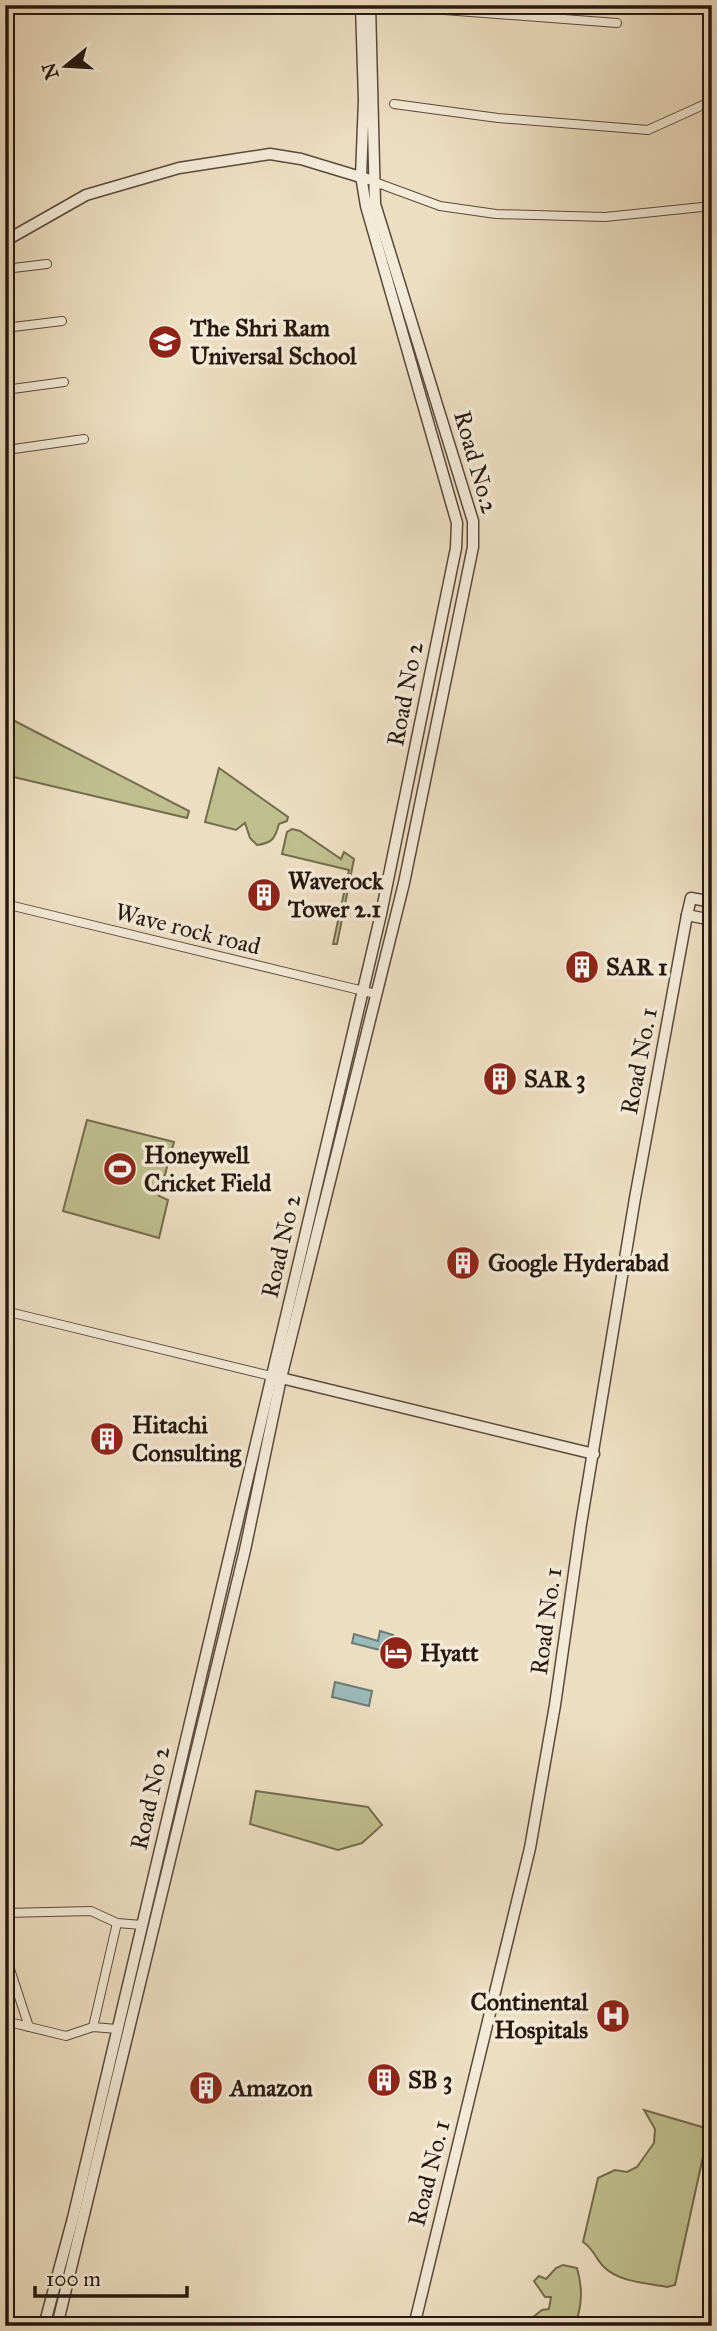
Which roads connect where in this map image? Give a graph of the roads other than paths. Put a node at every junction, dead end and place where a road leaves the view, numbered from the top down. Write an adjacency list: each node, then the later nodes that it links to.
1 (361, 5): 7 (street)
2 (370, 5): 7 (street)
3 (378, 5): 4 (street)
4 (617, 23)
5 (712, 101): 6 (street)
6 (394, 104)
7 (367, 179): 8 (street); 9 (street); 18 (street, Road No.2); 23 (street, Road No 2)
8 (712, 206)
9 (5, 241)
10 (47, 264): 11 (street)
11 (5, 269)
12 (62, 321): 13 (street)
13 (5, 328)
14 (64, 382): 15 (street)
15 (5, 390)
16 (5, 423): 17 (street)
17 (84, 439)
18 (404, 883): 24 (street, Road No 2)
19 (712, 902): 21 (street, Road No. 1)
20 (5, 904): 23 (street, Wave rock road)
21 (687, 915): 22 (street); 27 (street, Road No. 1)
22 (712, 920)
23 (363, 990): 24 (street, Wave rock road); 26 (street, Road No 2)
24 (376, 994): 26 (street, Road No 2)
25 (5, 1311): 26 (street)
26 (276, 1377): 27 (street); 30 (street, Road No 2); 37 (street, Road No 2)
27 (594, 1454): 38 (street, Road No. 1)
28 (5, 1913): 29 (street)
29 (117, 1923): 30 (street); 34 (street)
30 (142, 1925): 35 (street, Road No 2)
31 (5, 1954): 33 (street)
32 (5, 2021): 33 (street)
33 (29, 2027): 34 (street)
34 (93, 2027): 35 (street)
35 (117, 2029): 36 (street, Road No 2)
36 (44, 2326)
37 (57, 2326)
38 (414, 2326)

